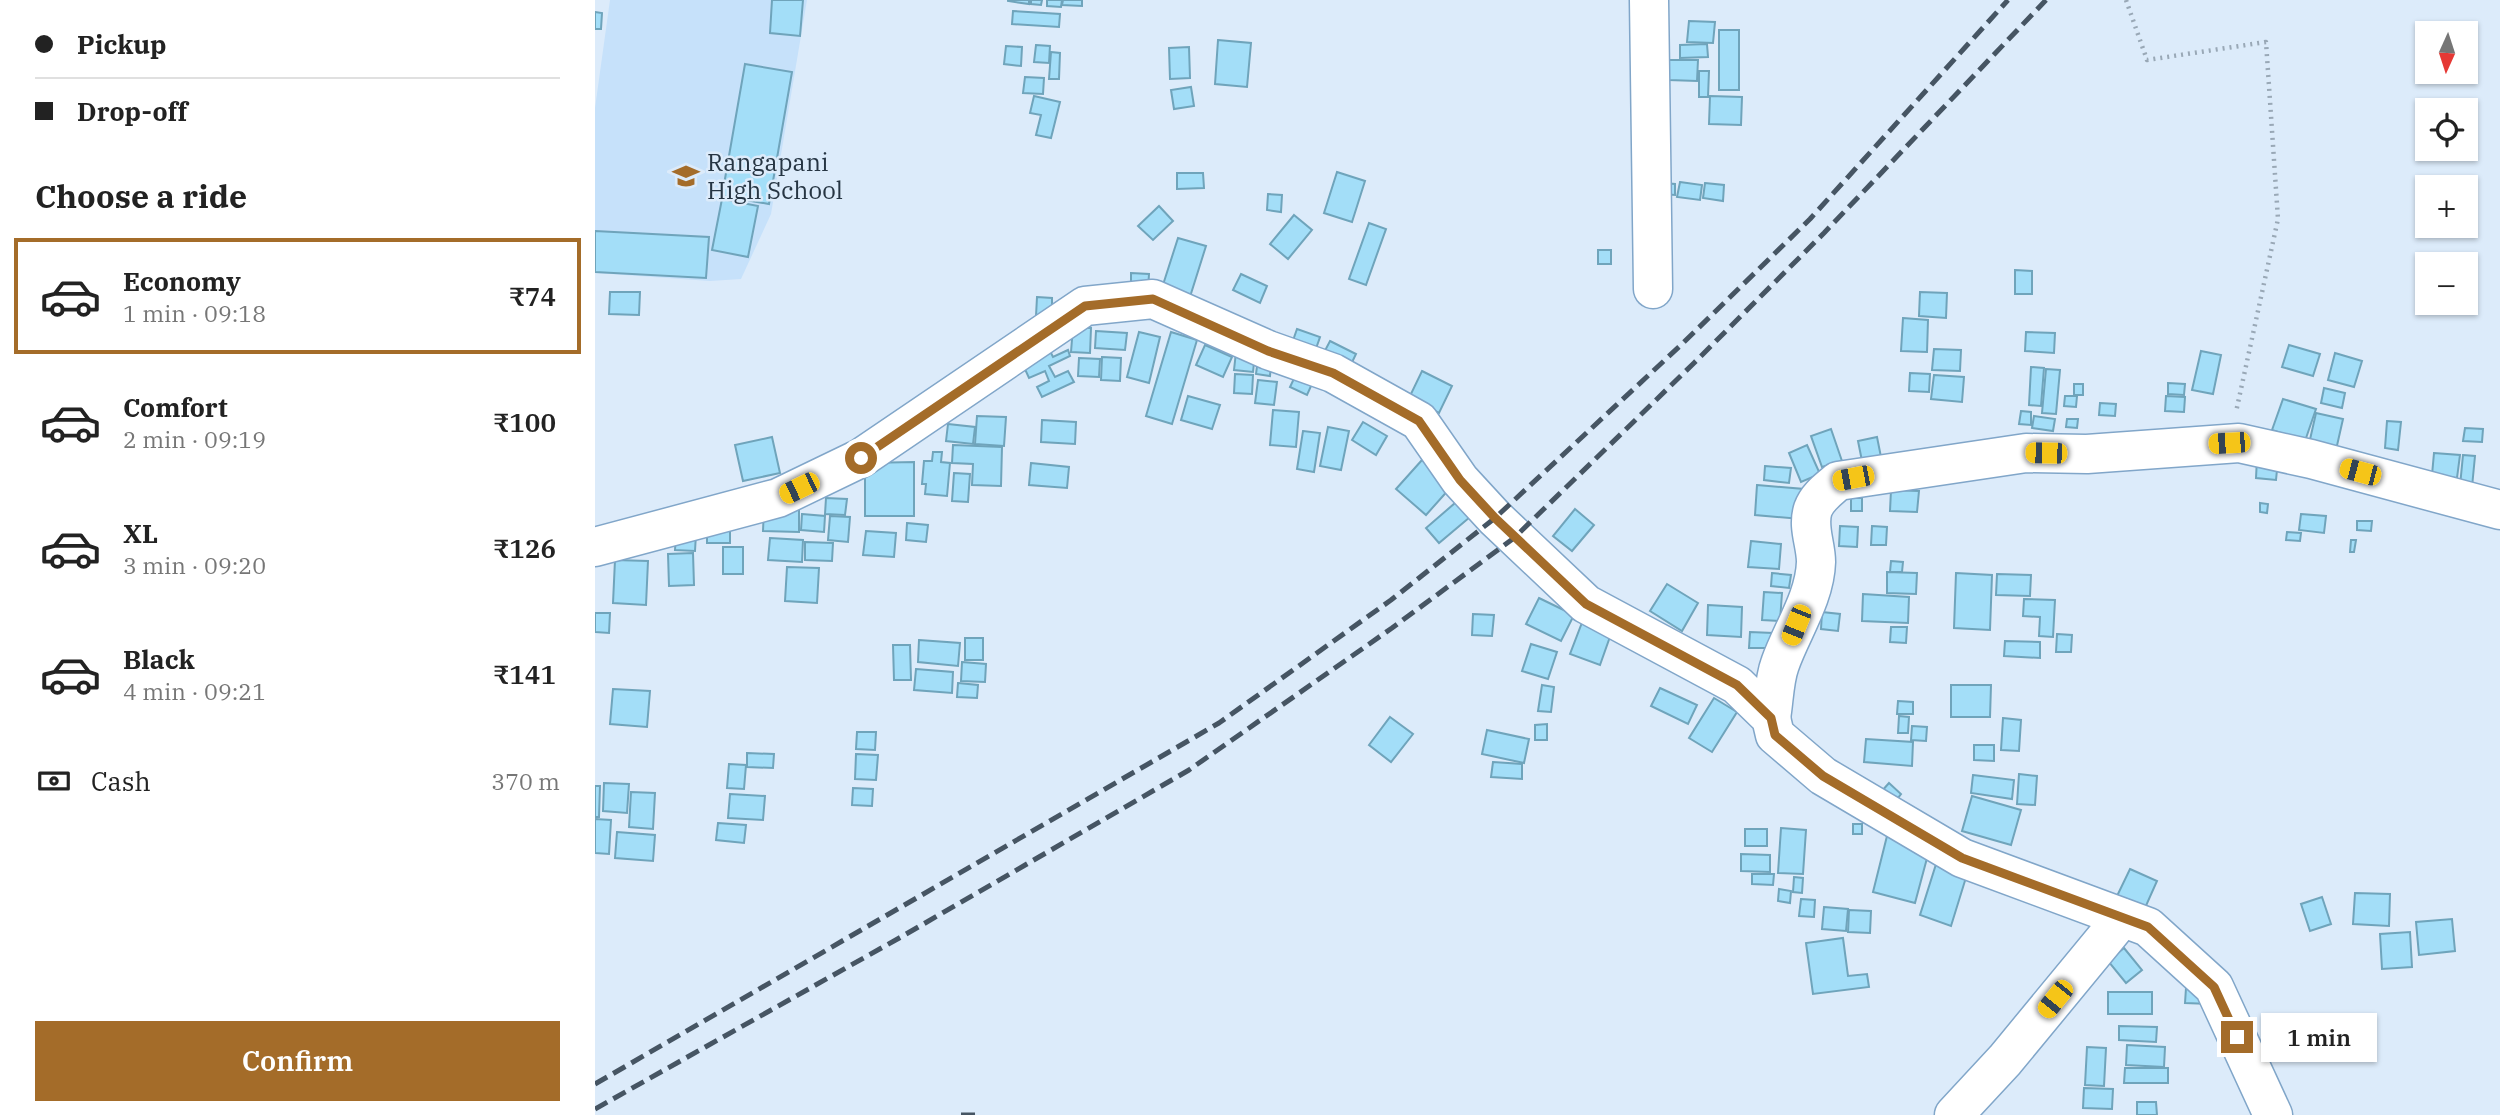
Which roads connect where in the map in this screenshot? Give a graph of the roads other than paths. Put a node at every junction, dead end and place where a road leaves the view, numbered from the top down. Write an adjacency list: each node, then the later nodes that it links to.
1 (1649, 0): 2 (street)
2 (1653, 289)
3 (2500, 510): 5 (street)
4 (595, 547): 5 (street)
5 (1771, 718): 6 (street)
6 (2122, 918): 7 (street); 8 (street)
7 (1954, 1115)
8 (2273, 1115)

